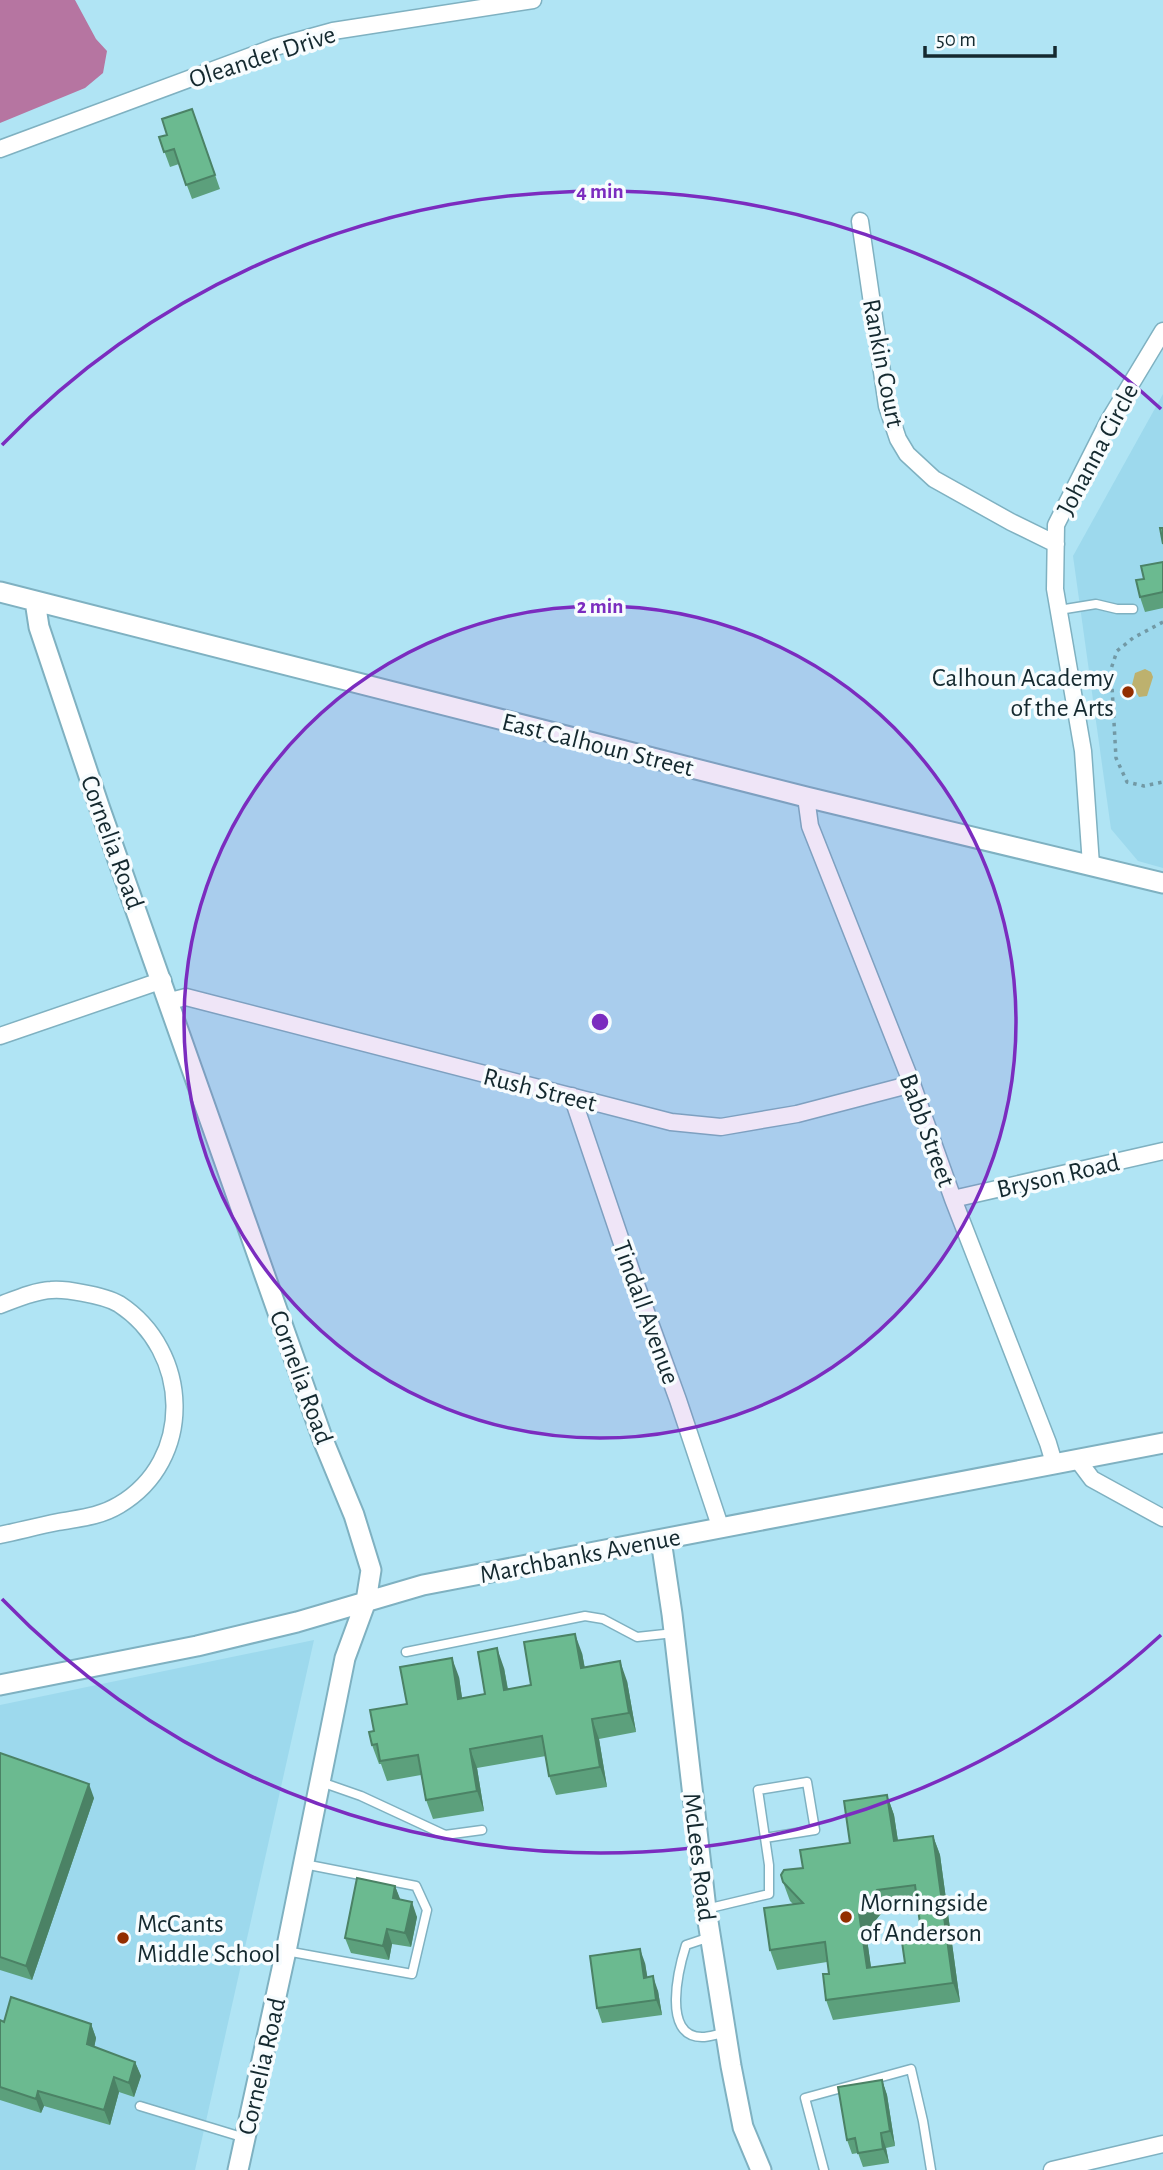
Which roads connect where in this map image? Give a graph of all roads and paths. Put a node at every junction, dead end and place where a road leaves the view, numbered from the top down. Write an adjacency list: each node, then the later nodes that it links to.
1 (533, 0): 2 (street, Oleander Drive)
2 (0, 149)
3 (860, 222): 5 (street, Rankin Court)
4 (1163, 331): 5 (street, Johanna Circle)
5 (1056, 544): 9 (street, Johanna Circle)
6 (0, 592): 7 (street, East Calhoun Street)
7 (35, 601): 12 (street, East Calhoun Street); 15 (street, Cornelia Road)
8 (1133, 609): 9 (lane)
9 (1059, 610): 13 (street, Johanna Circle)
10 (1163, 622): 11 (path)
11 (1163, 782)
12 (806, 797): 13 (street, East Calhoun Street); 18 (street, Babb Street)
13 (1091, 865): 14 (street, East Calhoun Street)
14 (1163, 883)
15 (163, 980): 16 (street, Cornelia Road); 17 (street)
16 (170, 1001): 19 (street, Rush Street); 30 (street, Cornelia Road)
17 (0, 1036)
18 (912, 1084): 19 (street, Rush Street); 21 (street, Babb Street)
19 (572, 1096): 27 (street, Tindall Avenue)
20 (1163, 1150): 21 (street, Bryson Road)
21 (953, 1199): 25 (street, Babb Street)
22 (0, 1305): 28 (street)
23 (1163, 1443): 24 (street, Marchbanks Avenue)
24 (1077, 1459): 25 (street, Marchbanks Avenue); 26 (street)
25 (1054, 1463): 27 (street, Marchbanks Avenue)
26 (1163, 1518)
27 (721, 1529): 29 (street, Marchbanks Avenue)
28 (0, 1535)
29 (661, 1540): 30 (street, Marchbanks Avenue); 31 (street, McLees Road)
30 (366, 1601): 33 (street, Marchbanks Avenue); 34 (street, Cornelia Road)
31 (674, 1633): 32 (lane); 38 (street, McLees Road)
32 (406, 1652)
33 (0, 1685)
34 (321, 1782): 35 (lane); 37 (street, Cornelia Road)
35 (482, 1829)
36 (765, 1838): 36 (lane); 38 (lane)
37 (304, 1864): 40 (street, Cornelia Road); 40 (lane)
38 (706, 1909): 39 (street, McLees Road)
39 (710, 1937): 41 (street, McLees Road); 41 (lane)
40 (286, 1951): 43 (street, Cornelia Road)
41 (725, 2032): 46 (street, McLees Road)
42 (140, 2106): 43 (lane)
43 (245, 2138): 45 (street, Cornelia Road)
44 (1163, 2144): 49 (street)
45 (237, 2170)
46 (761, 2170)
47 (824, 2170): 48 (lane)
48 (931, 2170)
49 (1052, 2170)

